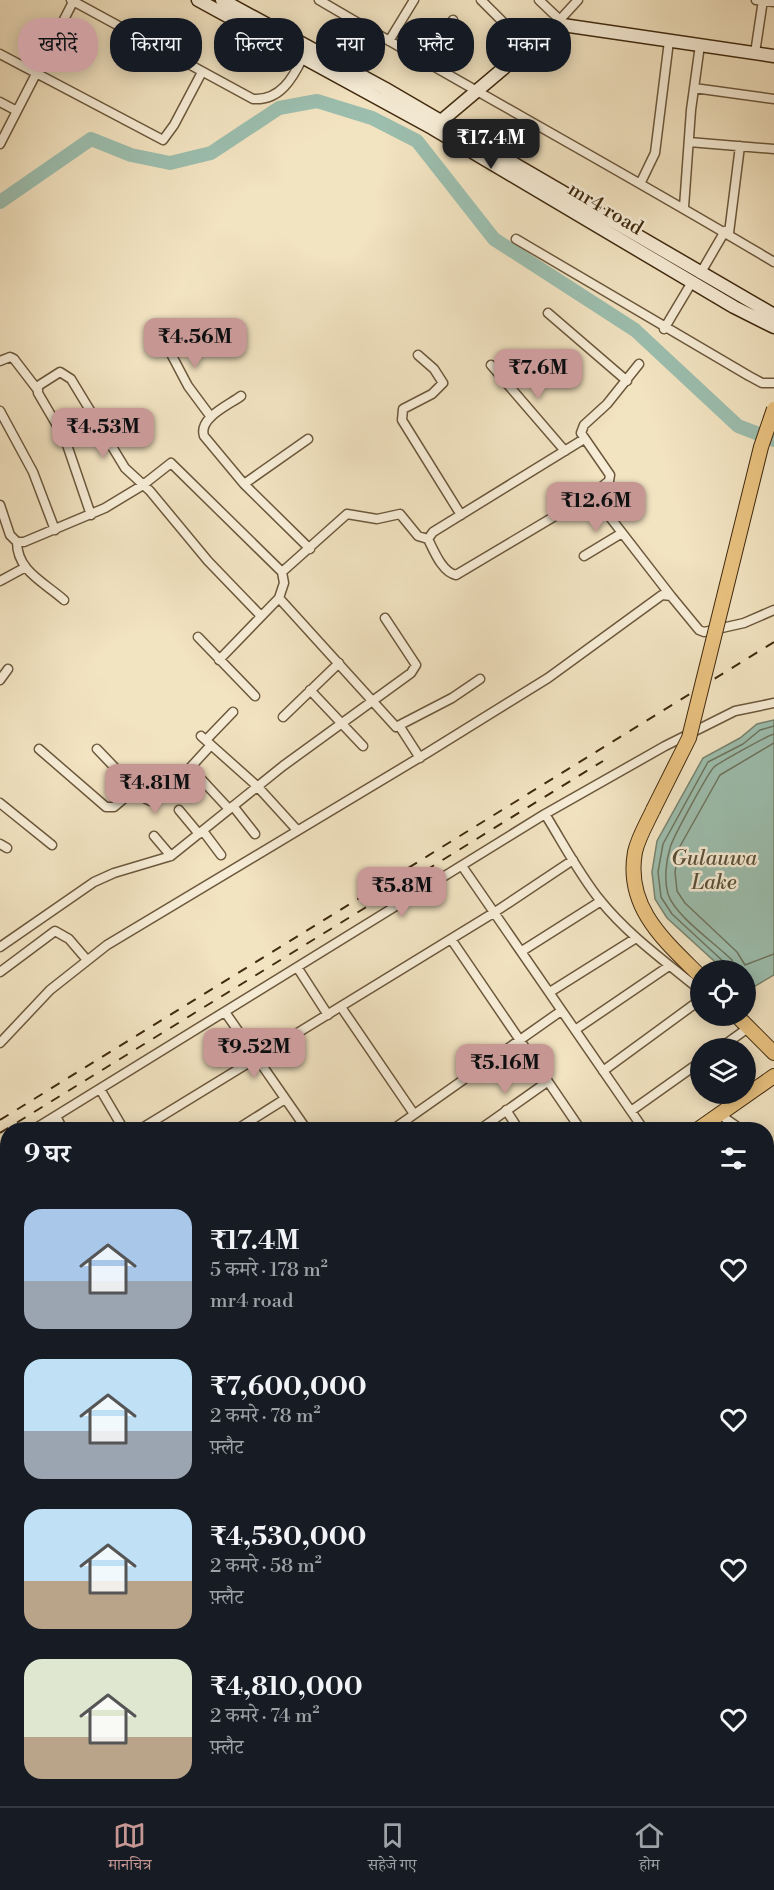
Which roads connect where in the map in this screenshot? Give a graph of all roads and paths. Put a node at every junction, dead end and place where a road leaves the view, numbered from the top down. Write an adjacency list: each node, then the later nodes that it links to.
1 (198, 0): 11 (street, mr4 road)
2 (222, 0): 35 (street, mr4 road)
3 (318, 0): 18 (street)
4 (414, 0): 18 (street)
5 (481, 0): 12 (street)
6 (538, 0): 13 (street)
7 (578, 0): 14 (street)
8 (760, 0): 10 (street); 21 (street)
9 (73, 1): 15 (street); 29 (street)
10 (774, 2)
11 (231, 18)
12 (499, 18)
13 (554, 18)
14 (562, 18)
15 (110, 21)
16 (571, 24): 17 (street)
17 (669, 40): 19 (street); 40 (street)
18 (389, 41): 20 (street)
19 (700, 45): 21 (street); 30 (street)
20 (397, 46)
21 (755, 53): 23 (street)
22 (0, 54): 29 (street)
23 (774, 56)
24 (304, 58): 35 (street, mr4 road)
25 (202, 72): 26 (street); 29 (street)
26 (294, 72)
27 (444, 72): 31 (street)
28 (498, 72): 31 (street)
29 (38, 73): 34 (street)
30 (694, 88): 32 (street); 36 (street)
31 (478, 89): 35 (street); 40 (street)
32 (774, 99)
33 (0, 102): 34 (street)
34 (17, 111): 37 (street)
35 (435, 125): 45 (street, mr4 road)
36 (689, 142): 38 (street); 41 (street)
37 (0, 144)
38 (740, 146): 39 (street); 42 (street)
39 (774, 149)
40 (641, 182): 41 (street)
41 (684, 207): 42 (street)
42 (727, 232): 44 (street); 45 (street)
43 (516, 239): 49 (street)
44 (774, 262)
45 (696, 278): 47 (street, mr4 road); 48 (street, mr4 road); 49 (street)
46 (548, 313): 55 (street)
47 (774, 315)
48 (774, 327)
49 (664, 329): 56 (street)
50 (160, 333): 61 (street)
51 (418, 355): 70 (street)
52 (0, 362): 57 (street)
53 (639, 364): 55 (street)
54 (491, 365): 64 (street)
55 (627, 381): 63 (street)
56 (774, 383)
57 (37, 390): 66 (street); 69 (street)
58 (241, 396): 61 (street)
59 (774, 410): 129 (main road, bridge)
60 (0, 411): 71 (street)
61 (211, 417): 65 (street)
62 (308, 439): 65 (street)
63 (584, 439): 64 (street); 67 (street)
64 (565, 451): 70 (street)
65 (244, 484): 75 (street)
66 (143, 485): 69 (street); 78 (street); 84 (street)
67 (592, 494): 72 (street); 73 (street)
68 (0, 505): 74 (street)
69 (91, 515): 71 (street)
70 (461, 515): 73 (street)
71 (55, 530): 74 (street)
72 (622, 532): 76 (street); 80 (street)
73 (428, 539): 75 (street)
74 (17, 542): 77 (street)
75 (310, 549): 78 (street)
76 (584, 556)
77 (24, 568): 79 (street); 82 (street)
78 (282, 572): 81 (street)
79 (0, 581)
80 (671, 596): 83 (street); 104 (street)
81 (279, 598): 84 (street); 88 (street)
82 (64, 600)
83 (774, 610)
84 (261, 616): 87 (street)
85 (385, 618): 94 (street)
86 (198, 637): 87 (street)
87 (219, 660): 93 (street)
88 (339, 663): 92 (street); 94 (street)
89 (8, 669): 91 (street)
90 (480, 679): 99 (street)
91 (0, 680)
92 (310, 690): 97 (street); 98 (street)
93 (255, 696)
94 (374, 700): 98 (street); 99 (street)
95 (774, 703): 111 (street)
96 (233, 712): 100 (street)
97 (283, 717)
98 (341, 723): 101 (street); 106 (street)
99 (400, 727): 104 (street)
100 (206, 740): 106 (street); 107 (street)
101 (363, 746)
102 (97, 748): 107 (street)
103 (39, 749): 107 (street)
104 (420, 758): 112 (street)
105 (202, 780): 109 (street)
106 (257, 786): 109 (street); 112 (street)
107 (135, 789)
108 (0, 803): 116 (street)
109 (231, 808): 113 (street); 114 (street)
110 (179, 810): 113 (street)
111 (545, 814): 119 (street); 120 (street)
112 (297, 830): 127 (street)
113 (201, 832): 117 (street); 118 (street)
114 (255, 834)
115 (154, 836): 118 (street)
116 (52, 845)
117 (221, 855)
118 (171, 856): 125 (street)
119 (573, 860): 121 (street); 122 (street)
120 (462, 866): 122 (street); 130 (street)
121 (601, 901): 123 (street); 126 (street)
122 (495, 912): 124 (street); 126 (street)
123 (636, 938): 128 (street); 133 (street)
124 (451, 939): 134 (street); 143 (street)
125 (0, 947)
126 (522, 951): 133 (street)
127 (87, 960): 131 (street); 144 (street)
128 (669, 966): 132 (street); 141 (street)
129 (690, 966)
130 (297, 967): 137 (street); 138 (street)
131 (0, 972)
132 (690, 982)
133 (550, 992): 136 (street)
134 (341, 1006): 138 (street); 156 (street)
135 (690, 1007): 148 (street)
136 (561, 1011): 141 (street); 143 (street)
137 (225, 1012): 146 (street); 151 (street)
138 (328, 1015): 146 (street)
139 (745, 1026): 140 (main road)
140 (748, 1029): 142 (street); 145 (main road)
141 (575, 1030): 148 (street)
142 (735, 1038)
143 (521, 1040): 150 (street); 156 (street)
144 (0, 1043)
145 (774, 1053)
146 (256, 1059): 152 (street); 161 (street)
147 (690, 1069): 154 (street)
148 (603, 1071): 154 (street)
149 (774, 1076): 155 (main road)
150 (547, 1082): 153 (street); 167 (street)
151 (100, 1089): 157 (street); 160 (street)
152 (285, 1099): 162 (street); 163 (street)
153 (506, 1110): 165 (street); 166 (street)
154 (631, 1111): 168 (street)
155 (719, 1113): 169 (main road); 170 (street)
156 (414, 1114): 164 (street)
157 (56, 1116): 158 (street); 159 (street)
158 (46, 1122)
159 (59, 1122)
160 (119, 1122)
161 (152, 1122)
162 (256, 1122)
163 (301, 1122)
164 (403, 1122)
165 (490, 1122)
166 (514, 1122)
167 (575, 1122)
168 (639, 1122)
169 (707, 1122)
170 (731, 1122)

